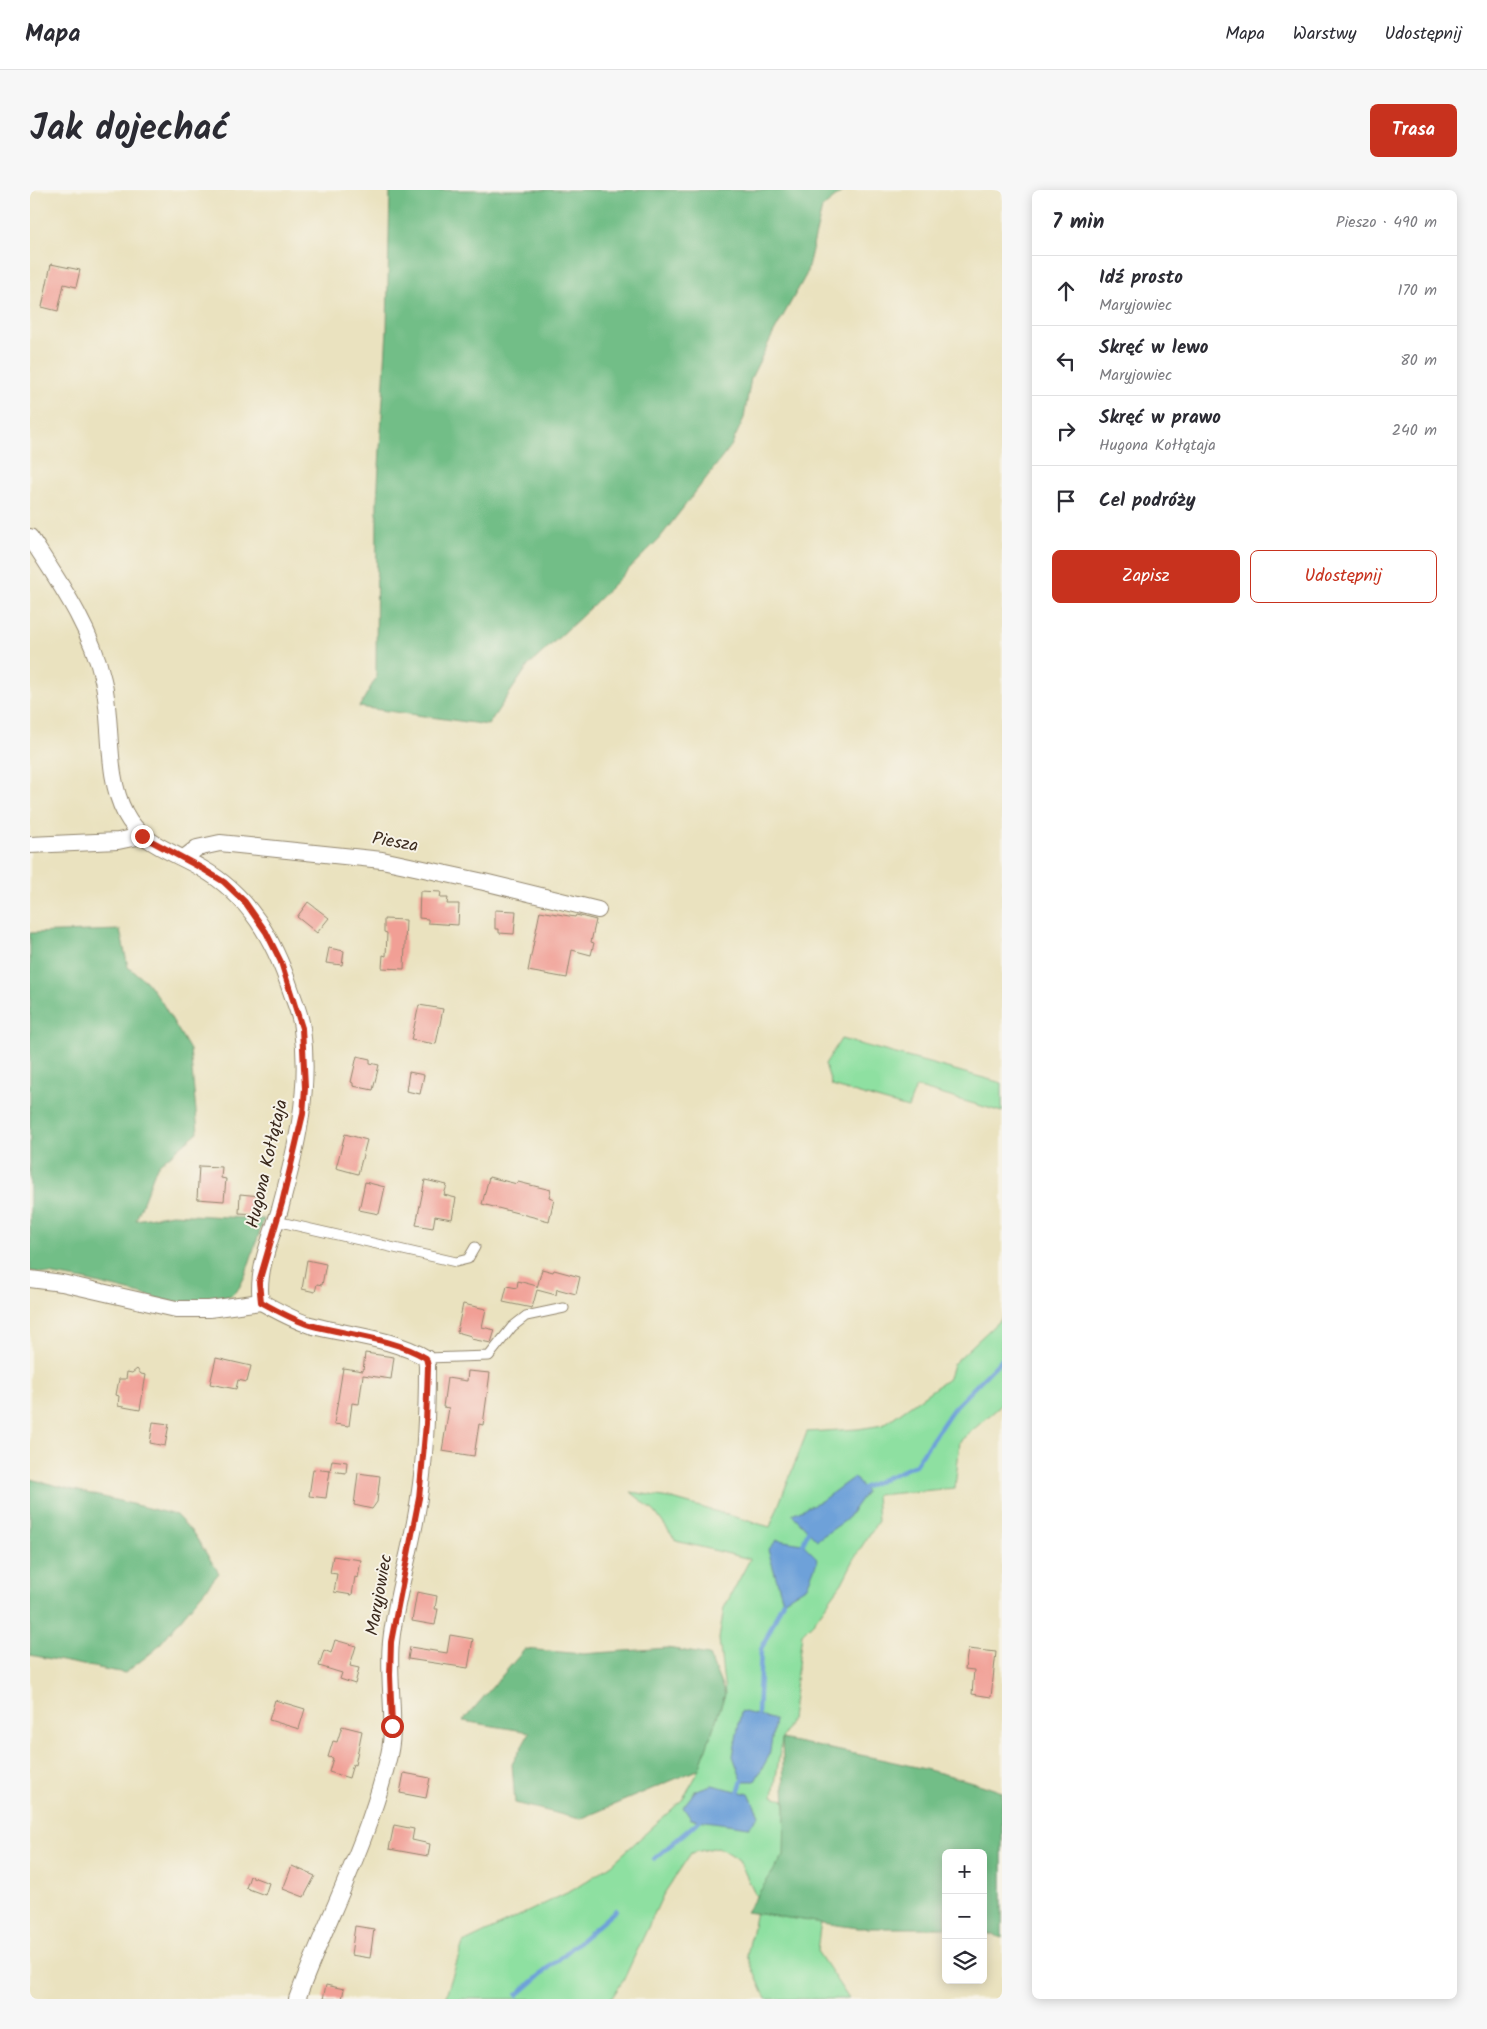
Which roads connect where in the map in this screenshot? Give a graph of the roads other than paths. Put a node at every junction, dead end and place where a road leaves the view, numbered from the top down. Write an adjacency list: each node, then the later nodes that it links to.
1 (30, 537): 2 (street, Hugona Kołłątaja)
2 (142, 836): 3 (street); 4 (street, Hugona Kołłątaja)
3 (30, 846)
4 (184, 858): 5 (street, Piesza); 6 (street, Hugona Kołłątaja)
5 (598, 910)
6 (276, 1221): 7 (lane); 9 (street, Hugona Kołłątaja)
7 (475, 1247)
8 (30, 1279): 9 (street)
9 (261, 1302): 11 (street)
10 (564, 1308): 11 (lane)
11 (426, 1358): 12 (street, Maryjowiec)
12 (297, 1999)

